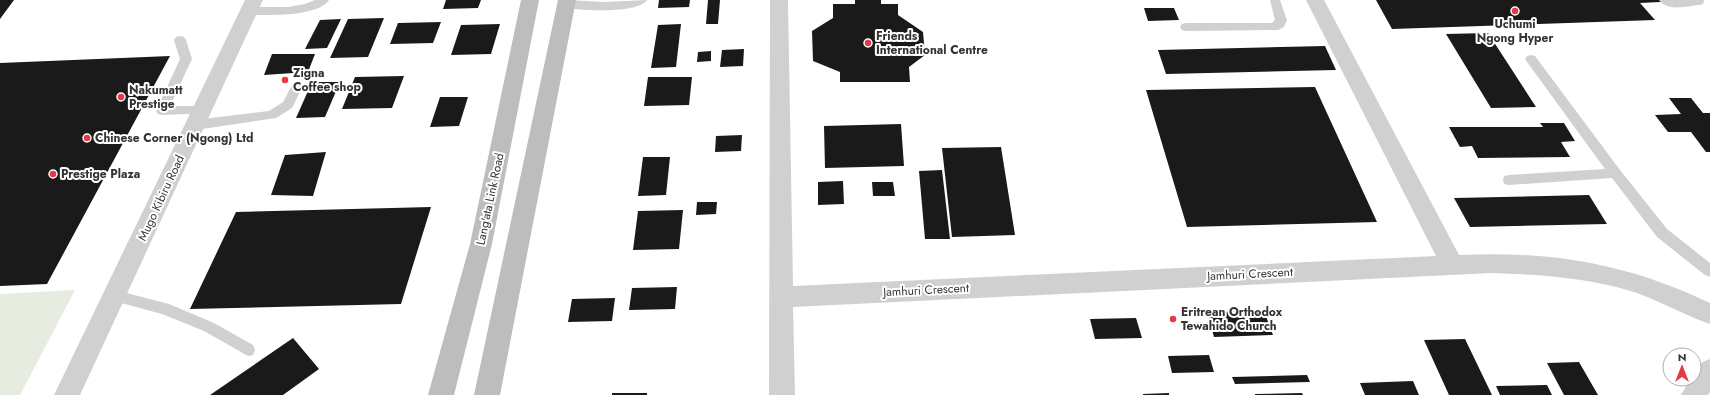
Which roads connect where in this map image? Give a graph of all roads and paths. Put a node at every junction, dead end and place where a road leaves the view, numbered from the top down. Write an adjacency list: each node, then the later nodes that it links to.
1 (324, 0): 11 (lane)
2 (530, 0): 27 (main road, Lang'ata Link Road)
3 (642, 0): 10 (lane)
4 (779, 0): 22 (street)
5 (1275, 0): 12 (lane)
6 (1315, 0): 19 (street)
7 (1664, 0): 8 (lane)
8 (1698, 1): 9 (lane)
9 (1710, 1)
10 (567, 2): 28 (main road)
11 (252, 6): 16 (street, Mugo Kibiru Road)
12 (1186, 27)
13 (180, 40): 16 (lane)
14 (1531, 59): 17 (lane)
15 (296, 88): 16 (lane)
16 (199, 117): 21 (street, Mugo Kibiru Road)
17 (1615, 173): 18 (lane); 20 (lane)
18 (1509, 180)
19 (1452, 265): 22 (street, Jamhuri Crescent); 23 (street, Jamhuri Crescent)
20 (1710, 271)
21 (115, 296): 24 (lane); 26 (street, Mugo Kibiru Road)
22 (782, 297): 29 (street)
23 (1710, 314)
24 (248, 350)
25 (1710, 370): 30 (street)
26 (67, 395)
27 (441, 395)
28 (487, 395)
29 (782, 395)
30 (1694, 395)

